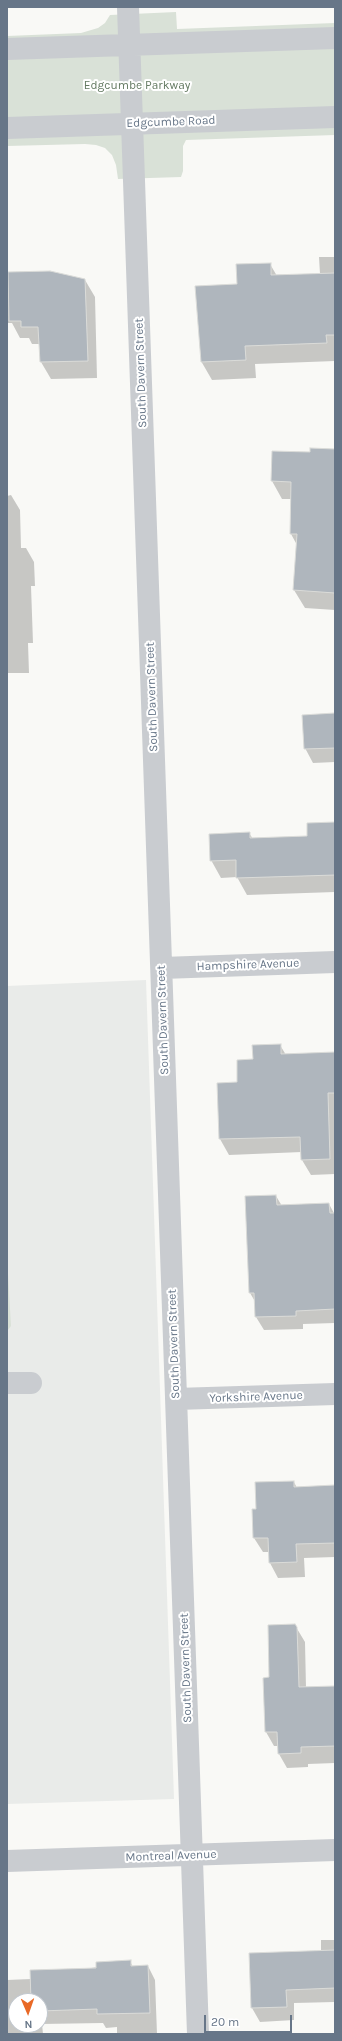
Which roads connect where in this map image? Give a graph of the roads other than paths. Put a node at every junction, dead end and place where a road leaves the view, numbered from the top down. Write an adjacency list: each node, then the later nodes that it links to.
1 (128, 7): 3 (street, South Davern Street)
2 (335, 38): 3 (street)
3 (129, 44): 4 (street); 6 (street, South Davern Street)
4 (7, 49)
5 (335, 117): 6 (street, Edgcumbe Road)
6 (132, 124): 7 (street, Edgcumbe Road); 9 (street, South Davern Street)
7 (7, 128)
8 (335, 962): 9 (street, Hampshire Avenue)
9 (162, 968): 13 (street, South Davern Street)
10 (7, 1383): 11 (street)
11 (31, 1383)
12 (335, 1394): 13 (street, Yorkshire Avenue)
13 (176, 1400): 15 (street, South Davern Street)
14 (335, 1850): 15 (street, Montreal Avenue)
15 (192, 1856): 16 (street, Montreal Avenue); 17 (street, South Davern Street)
16 (7, 1861)
17 (198, 2034)

